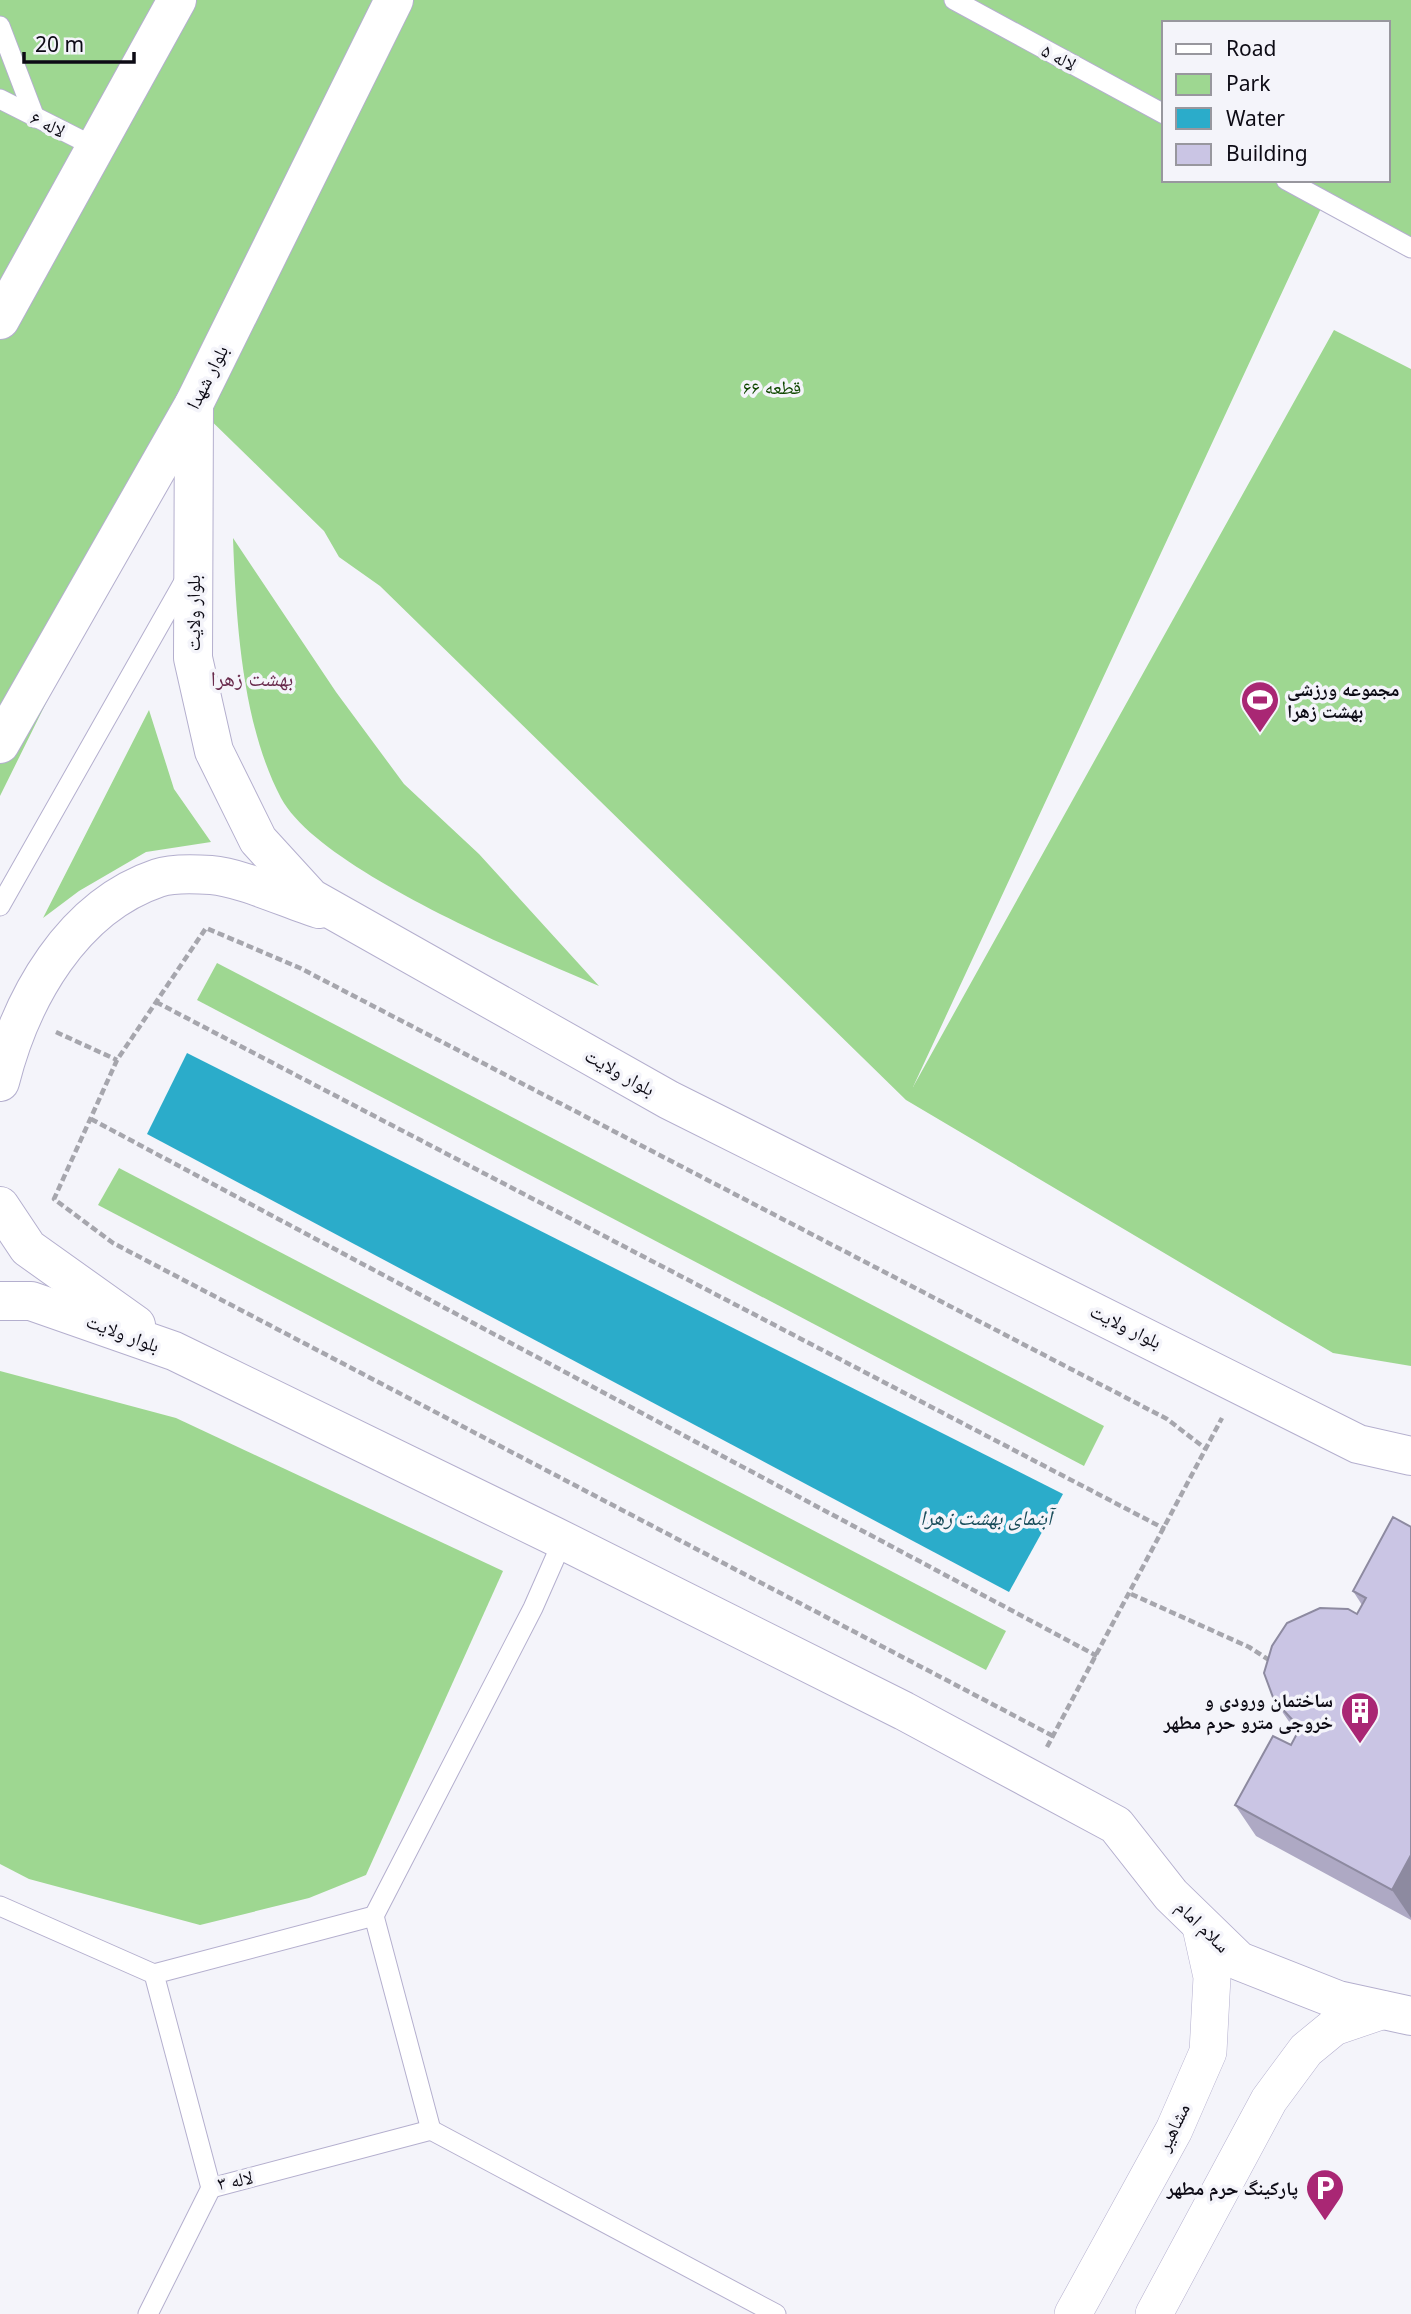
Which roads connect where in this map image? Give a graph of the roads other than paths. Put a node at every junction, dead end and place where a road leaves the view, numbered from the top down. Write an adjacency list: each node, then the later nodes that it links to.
1 (177, 0): 8 (street)
2 (394, 0): 12 (street, بلوار شهدا)
3 (954, 0): 6 (lane, لاله ۵)
4 (0, 26): 7 (lane)
5 (0, 99): 7 (lane, لاله ۶)
6 (1162, 113)
7 (35, 118): 8 (lane, لاله ۶)
8 (97, 148): 11 (street)
9 (1290, 182): 10 (lane)
10 (1411, 248)
11 (0, 320)
12 (194, 404): 13 (street, بلوار ولایت); 14 (street, بلوار شهدا)
13 (193, 565): 15 (lane); 16 (street, بلوار ولایت)
14 (0, 744)
15 (0, 906)
16 (354, 922): 17 (street); 21 (street, بلوار ولایت)
17 (0, 1082)
18 (0, 1206): 20 (street)
19 (0, 1301): 20 (street, بلوار ولایت)
20 (174, 1351): 22 (street, بلوار ولایت)
21 (1411, 1456)
22 (563, 1540): 23 (street, بلوار ولایت); 25 (lane)
23 (1030, 1779): 26 (street, سلام امام)
24 (0, 1906): 27 (lane)
25 (374, 1916): 27 (lane); 29 (lane)
26 (1200, 1923): 28 (street, سلام امام); 33 (street, مشاهیر)
27 (154, 1974): 30 (lane, لاله ۳)
28 (1397, 2013): 34 (street)
29 (431, 2130): 30 (lane, لاله ۳); 32 (lane)
30 (211, 2188): 31 (lane)
31 (148, 2314)
32 (776, 2314)
33 (1073, 2314)
34 (1154, 2314)

